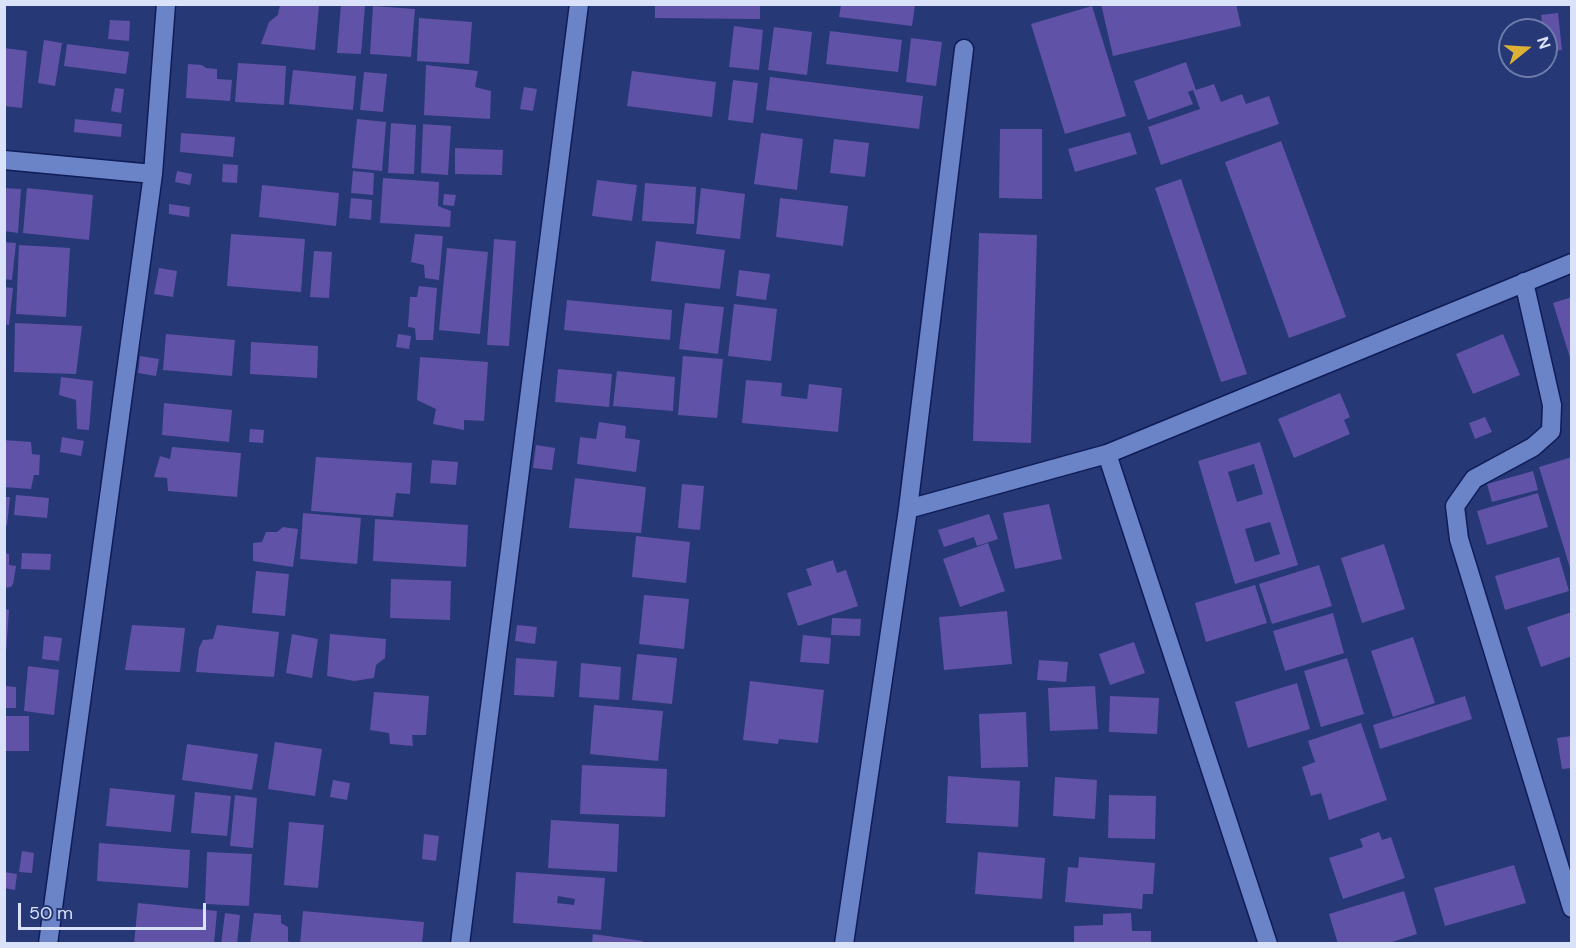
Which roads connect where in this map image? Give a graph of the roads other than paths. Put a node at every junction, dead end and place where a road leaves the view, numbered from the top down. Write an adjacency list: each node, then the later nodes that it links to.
1 (166, 4): 5 (street)
2 (579, 4): 12 (street)
3 (964, 49): 9 (street)
4 (4, 160): 5 (street)
5 (153, 174): 11 (street)
6 (1572, 263): 7 (street)
7 (1524, 282): 8 (street); 10 (street)
8 (1107, 454): 9 (street); 14 (street)
9 (908, 509): 13 (street)
10 (1571, 907)
11 (48, 944)
12 (460, 944)
13 (844, 944)
14 (1268, 944)

